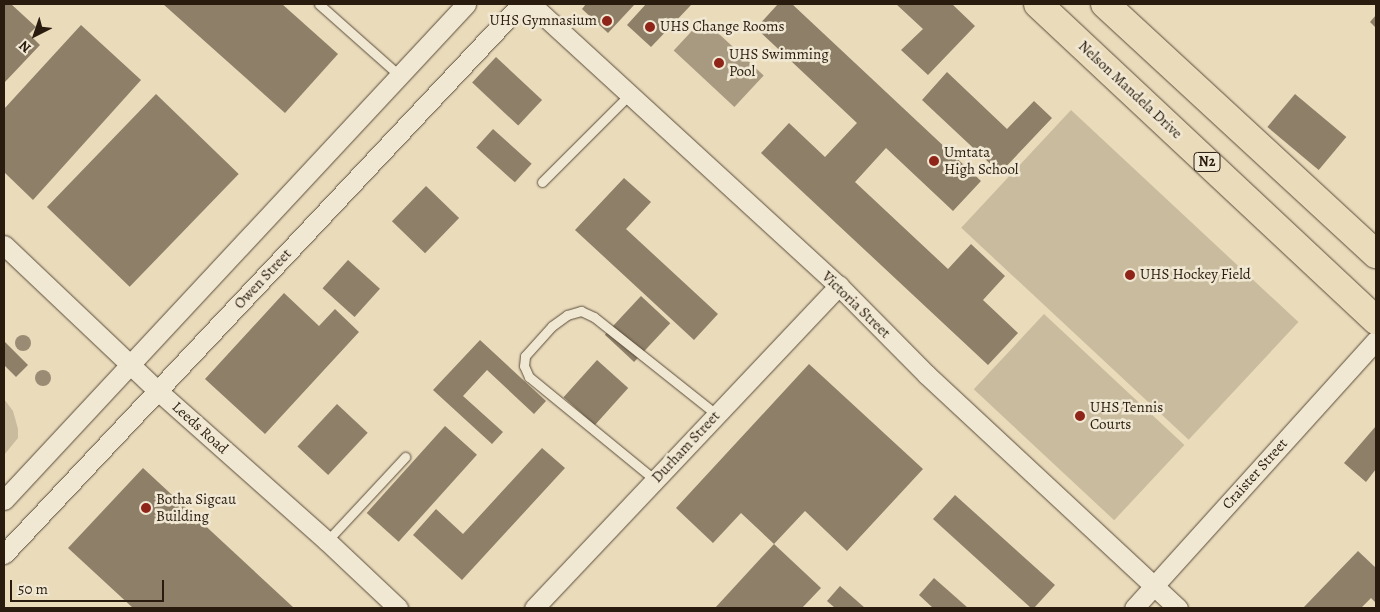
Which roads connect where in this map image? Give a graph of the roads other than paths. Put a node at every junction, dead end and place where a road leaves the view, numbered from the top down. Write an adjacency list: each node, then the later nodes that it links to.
1 (319, 4): 7 (lane)
2 (466, 4): 7 (street)
3 (521, 4): 16 (street, Owen Street)
4 (531, 4): 8 (street, Victoria Street)
5 (1038, 4): 13 (highway, Nelson Mandela Drive / N2)
6 (1105, 4): 11 (highway)
7 (399, 75): 15 (street)
8 (630, 94): 9 (lane); 12 (street, Victoria Street)
9 (542, 182)
10 (4, 246): 15 (street, Leeds Road)
11 (1376, 254)
12 (839, 286): 17 (street, Durham Street); 23 (street, Victoria Street)
13 (1376, 320)
14 (1376, 340): 23 (street, Craister Street)
15 (130, 364): 16 (street, Leeds Road); 20 (street)
16 (158, 390): 21 (street, Leeds Road); 22 (street, Owen Street)
17 (717, 415): 19 (street, Durham Street); 19 (lane)
18 (405, 457): 21 (lane)
19 (655, 480): 25 (street, Durham Street)
20 (4, 500)
21 (327, 541): 24 (street, Leeds Road)
22 (4, 554)
23 (1154, 586): 26 (street, Craister Street); 27 (street, Victoria Street)
24 (398, 608)
25 (534, 608)
26 (1134, 608)
27 (1178, 608)

